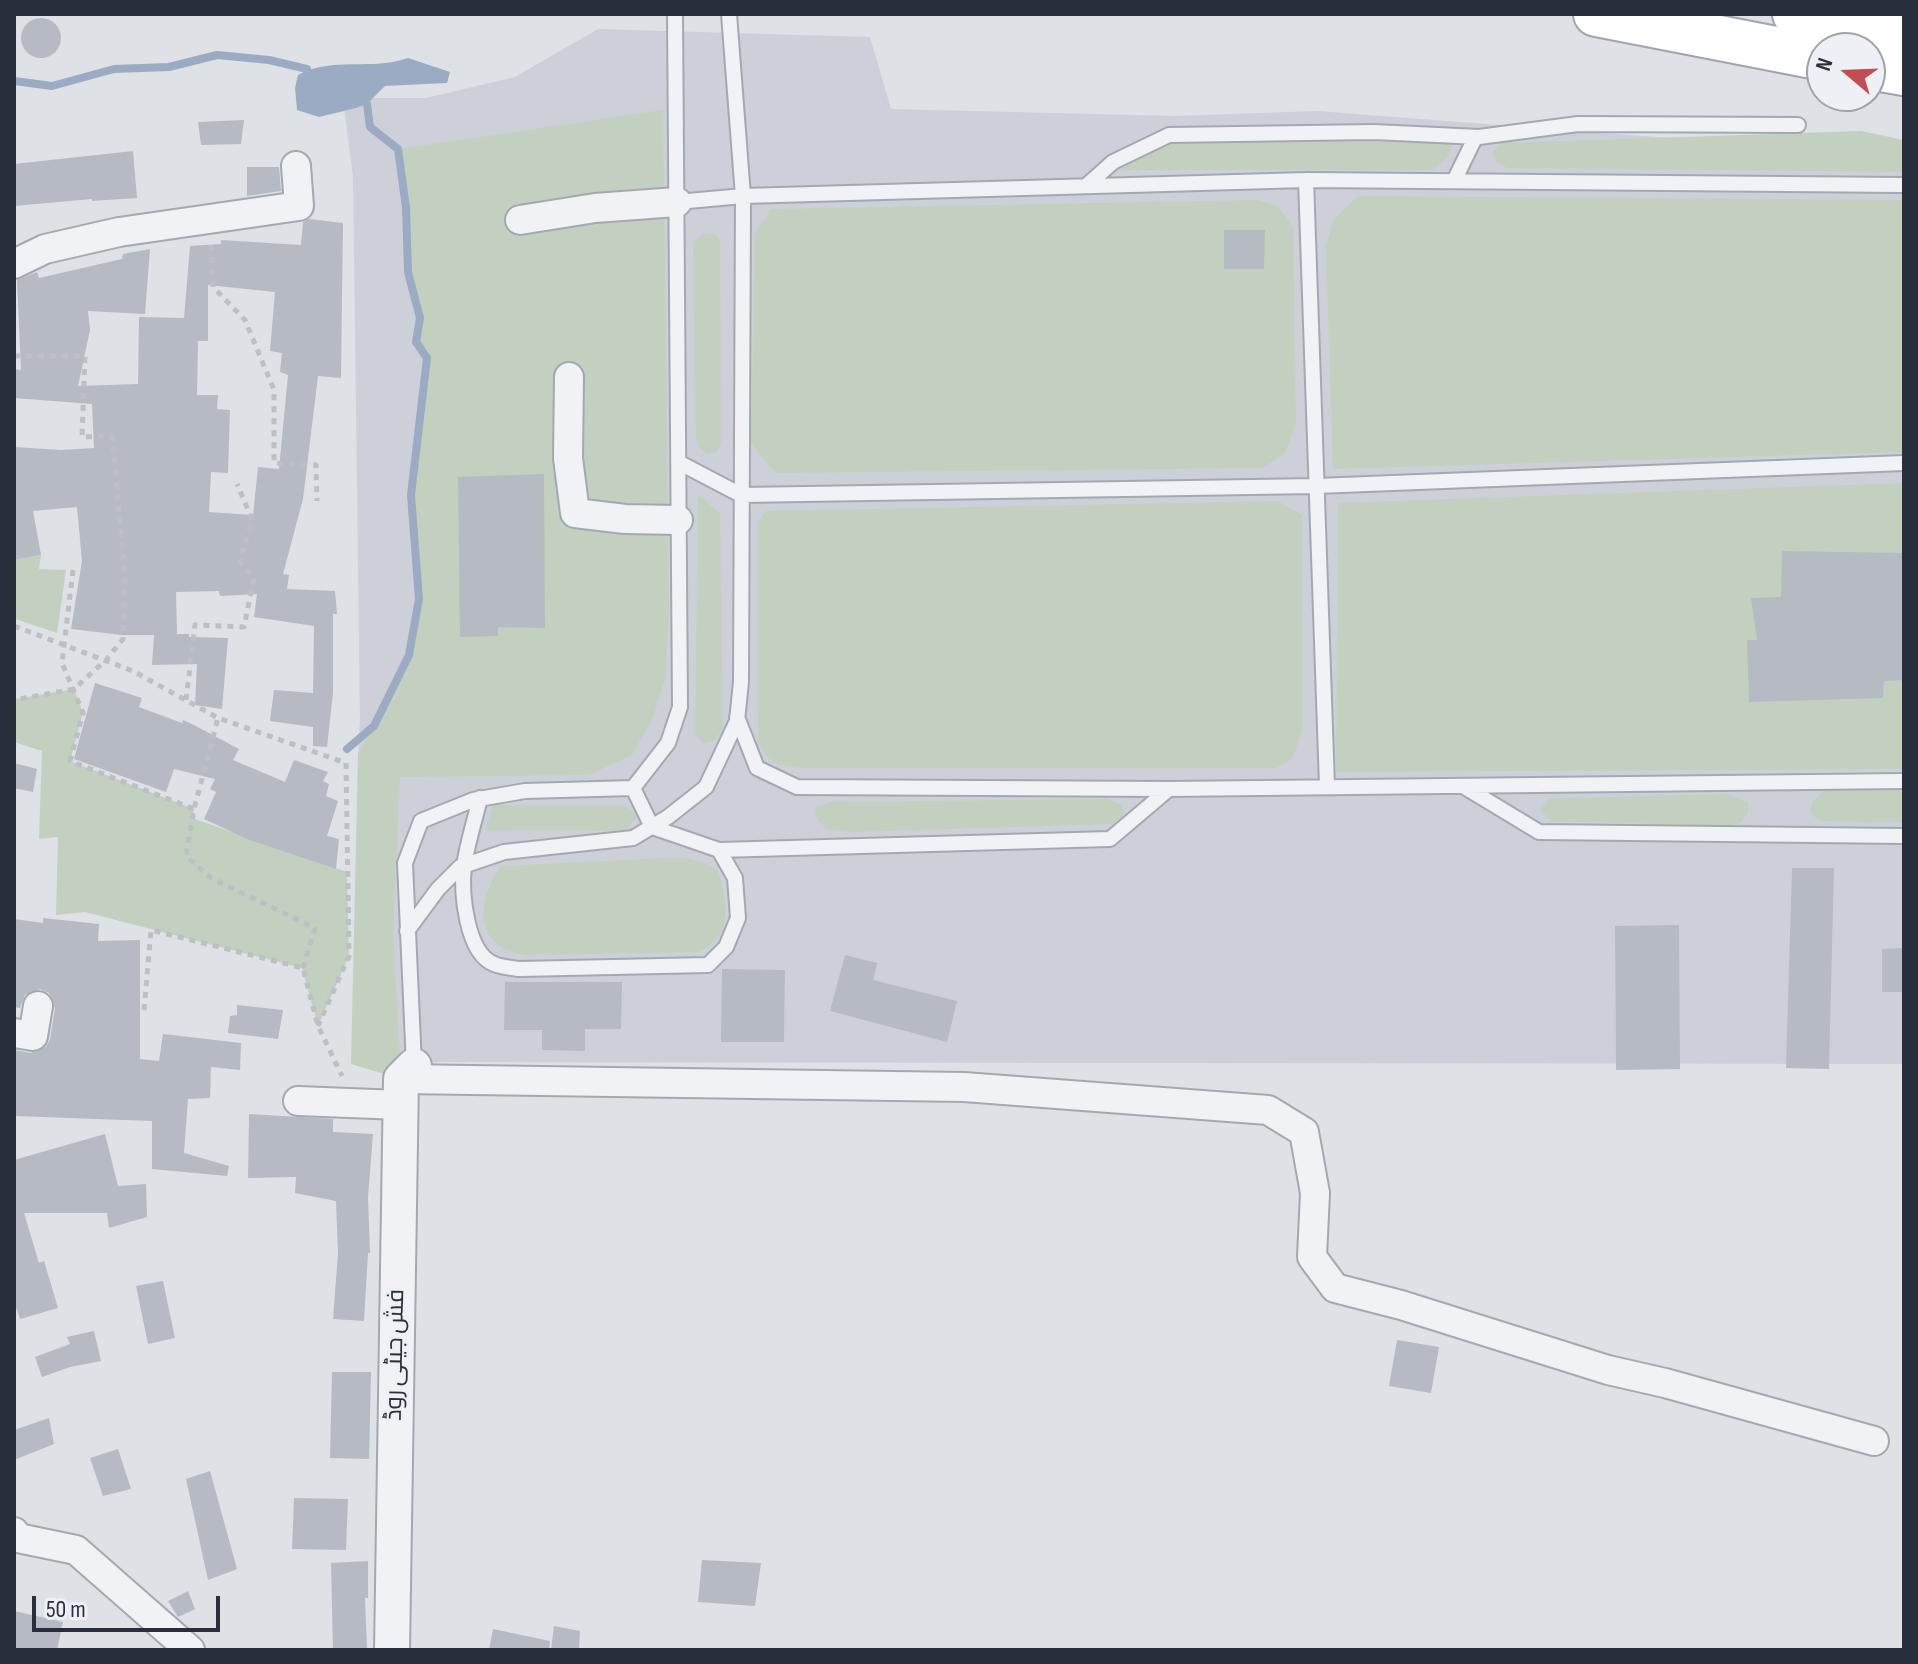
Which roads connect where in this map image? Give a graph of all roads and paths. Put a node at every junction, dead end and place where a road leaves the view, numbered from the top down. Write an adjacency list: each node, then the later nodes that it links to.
1 (675, 14): 15 (lane)
2 (729, 14): 14 (lane)
3 (1596, 14): 6 (main road)
4 (1795, 14): 5 (main road)
5 (1904, 35)
6 (1806, 55)
7 (1798, 125): 8 (lane)
8 (1479, 137): 11 (lane); 13 (lane)
9 (296, 166): 16 (street)
10 (1306, 180): 11 (lane); 13 (lane); 24 (lane)
11 (1454, 181): 12 (lane)
12 (1904, 185)
13 (1086, 186): 14 (lane)
14 (743, 196): 15 (lane); 25 (lane)
15 (677, 202): 17 (street); 21 (lane)
16 (210, 220): 18 (street); 26 (path)
17 (520, 220)
18 (14, 264)
19 (14, 356): 31 (path)
20 (569, 377): 27 (street)
21 (678, 462): 25 (lane); 27 (lane)
22 (1904, 463): 24 (lane)
23 (237, 484): 34 (path)
24 (1316, 486): 25 (lane); 38 (lane)
25 (741, 495): 35 (lane)
26 (317, 501)
27 (678, 520): 40 (lane)
28 (73, 570): 30 (path)
29 (14, 626): 30 (path)
30 (63, 643): 31 (path); 32 (path)
31 (106, 660): 32 (path); 34 (path)
32 (74, 689): 33 (path); 43 (path)
33 (14, 700)
34 (186, 700): 36 (path)
35 (737, 717): 41 (lane); 44 (lane)
36 (218, 718): 43 (path); 52 (path)
37 (1904, 781): 39 (lane)
38 (1327, 786): 39 (lane); 41 (lane)
39 (1462, 786): 45 (lane)
40 (633, 788): 42 (lane); 44 (lane)
41 (1169, 789): 46 (lane)
42 (480, 798): 47 (lane); 48 (lane)
43 (194, 809): 49 (path)
44 (652, 827): 46 (lane); 47 (lane)
45 (1904, 836)
46 (719, 850): 47 (lane)
47 (464, 866): 48 (lane)
48 (407, 931): 54 (lane)
49 (303, 968): 51 (path); 52 (path)
50 (38, 1006): 53 (street)
51 (144, 1010)
52 (318, 1026): 56 (path)
53 (14, 1033)
54 (405, 1083): 56 (street); 57 (street); 60 (street, فش جیٹی روڈ)
55 (298, 1101): 56 (street)
56 (355, 1103)
57 (1874, 1441)
58 (15, 1541): 59 (street)
59 (190, 1650)
60 (392, 1650)

